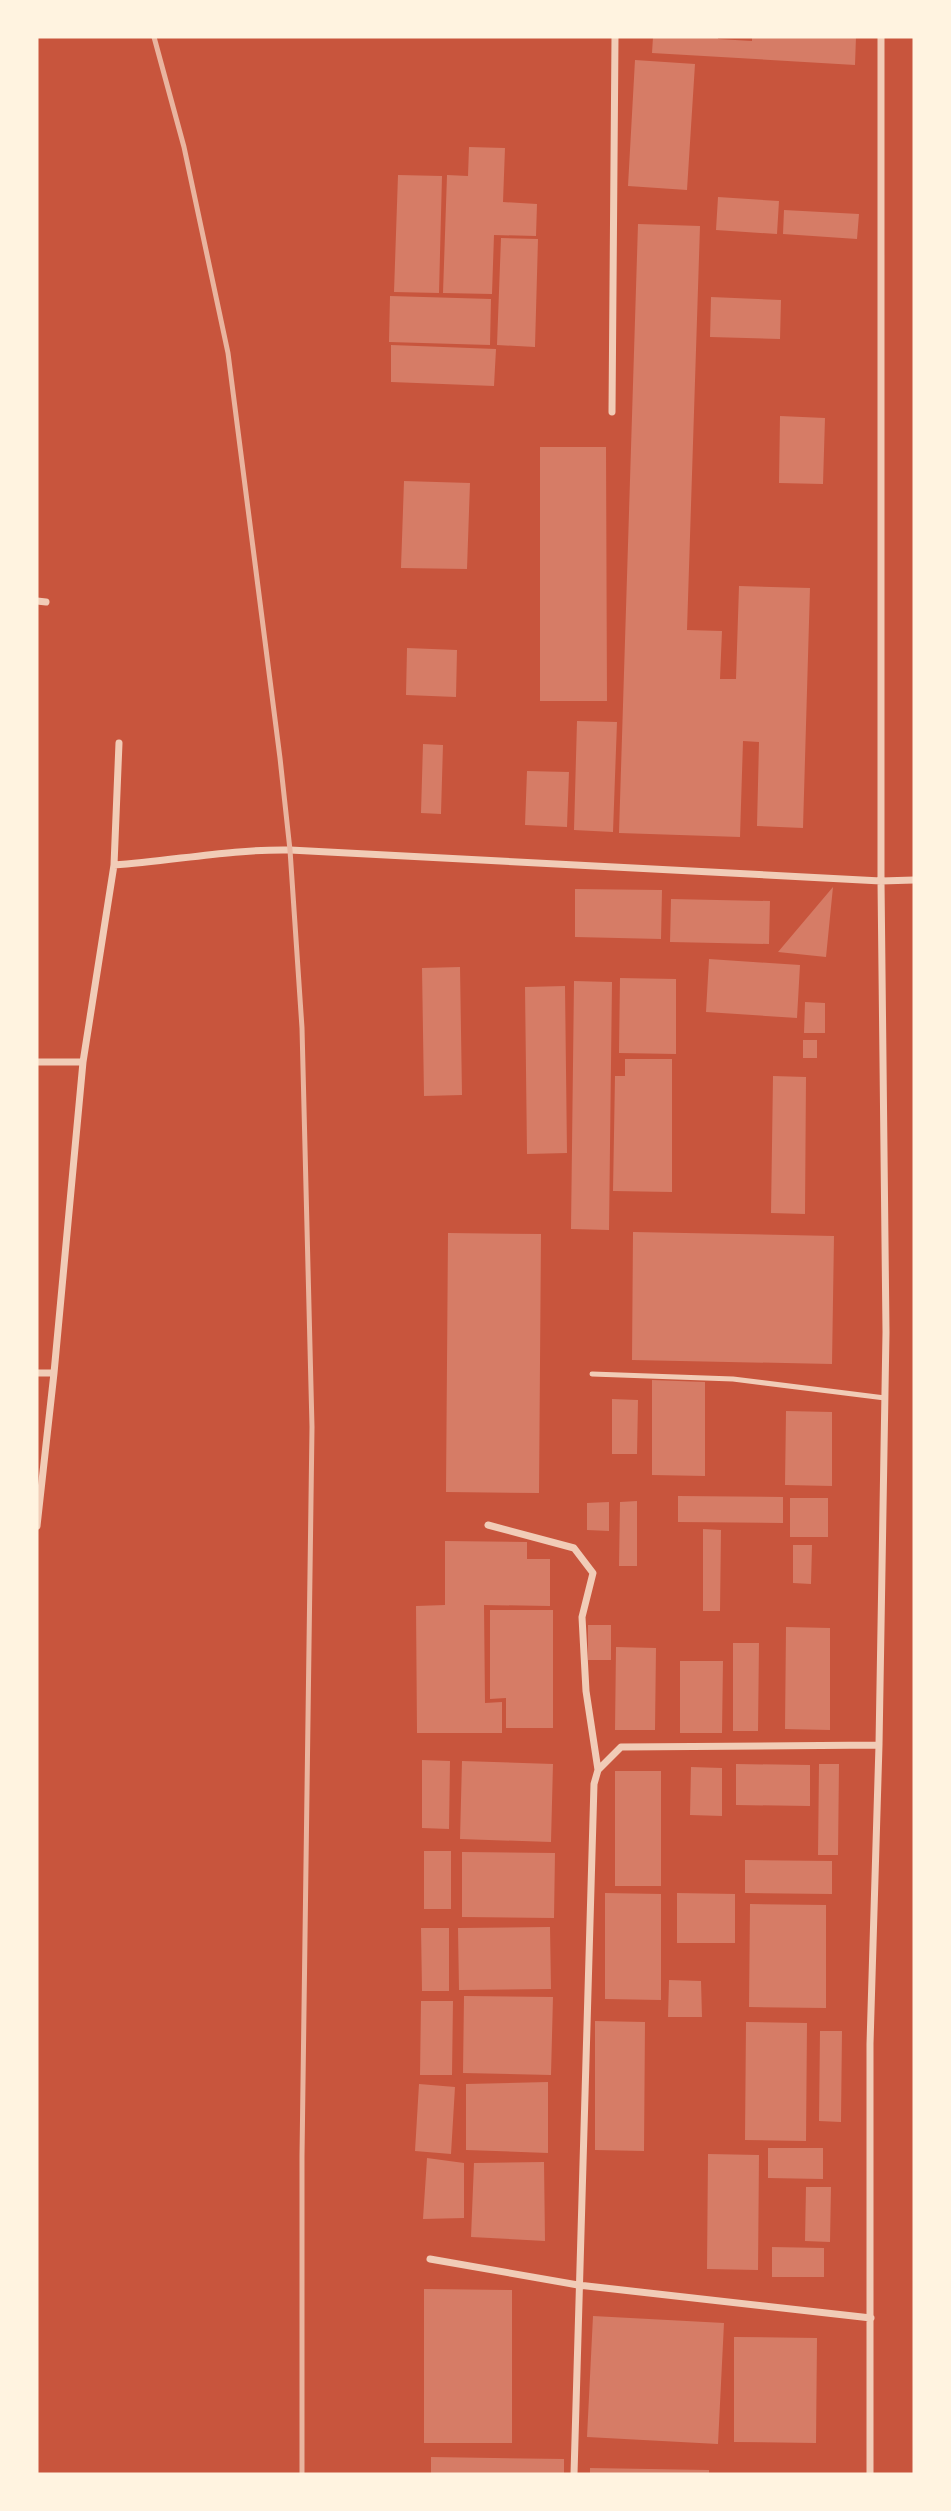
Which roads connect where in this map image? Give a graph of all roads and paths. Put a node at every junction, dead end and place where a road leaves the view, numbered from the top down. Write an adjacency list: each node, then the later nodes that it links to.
1 (615, 37): 3 (street)
2 (881, 37): 7 (street)
3 (612, 412)
4 (119, 743): 5 (street)
5 (114, 864): 7 (street); 9 (street)
6 (914, 880): 7 (street)
7 (881, 881): 13 (street)
8 (37, 1062): 9 (street)
9 (83, 1062): 11 (street)
10 (37, 1373): 11 (street)
11 (54, 1373): 15 (street)
12 (592, 1374): 13 (lane)
13 (885, 1398): 16 (street)
14 (488, 1525): 17 (street)
15 (37, 1527)
16 (879, 1745): 17 (street); 20 (street)
17 (598, 1770): 19 (street)
18 (430, 2259): 19 (street)
19 (579, 2285): 20 (street); 21 (street)
20 (872, 2318): 22 (street)
21 (574, 2474)
22 (870, 2474)

